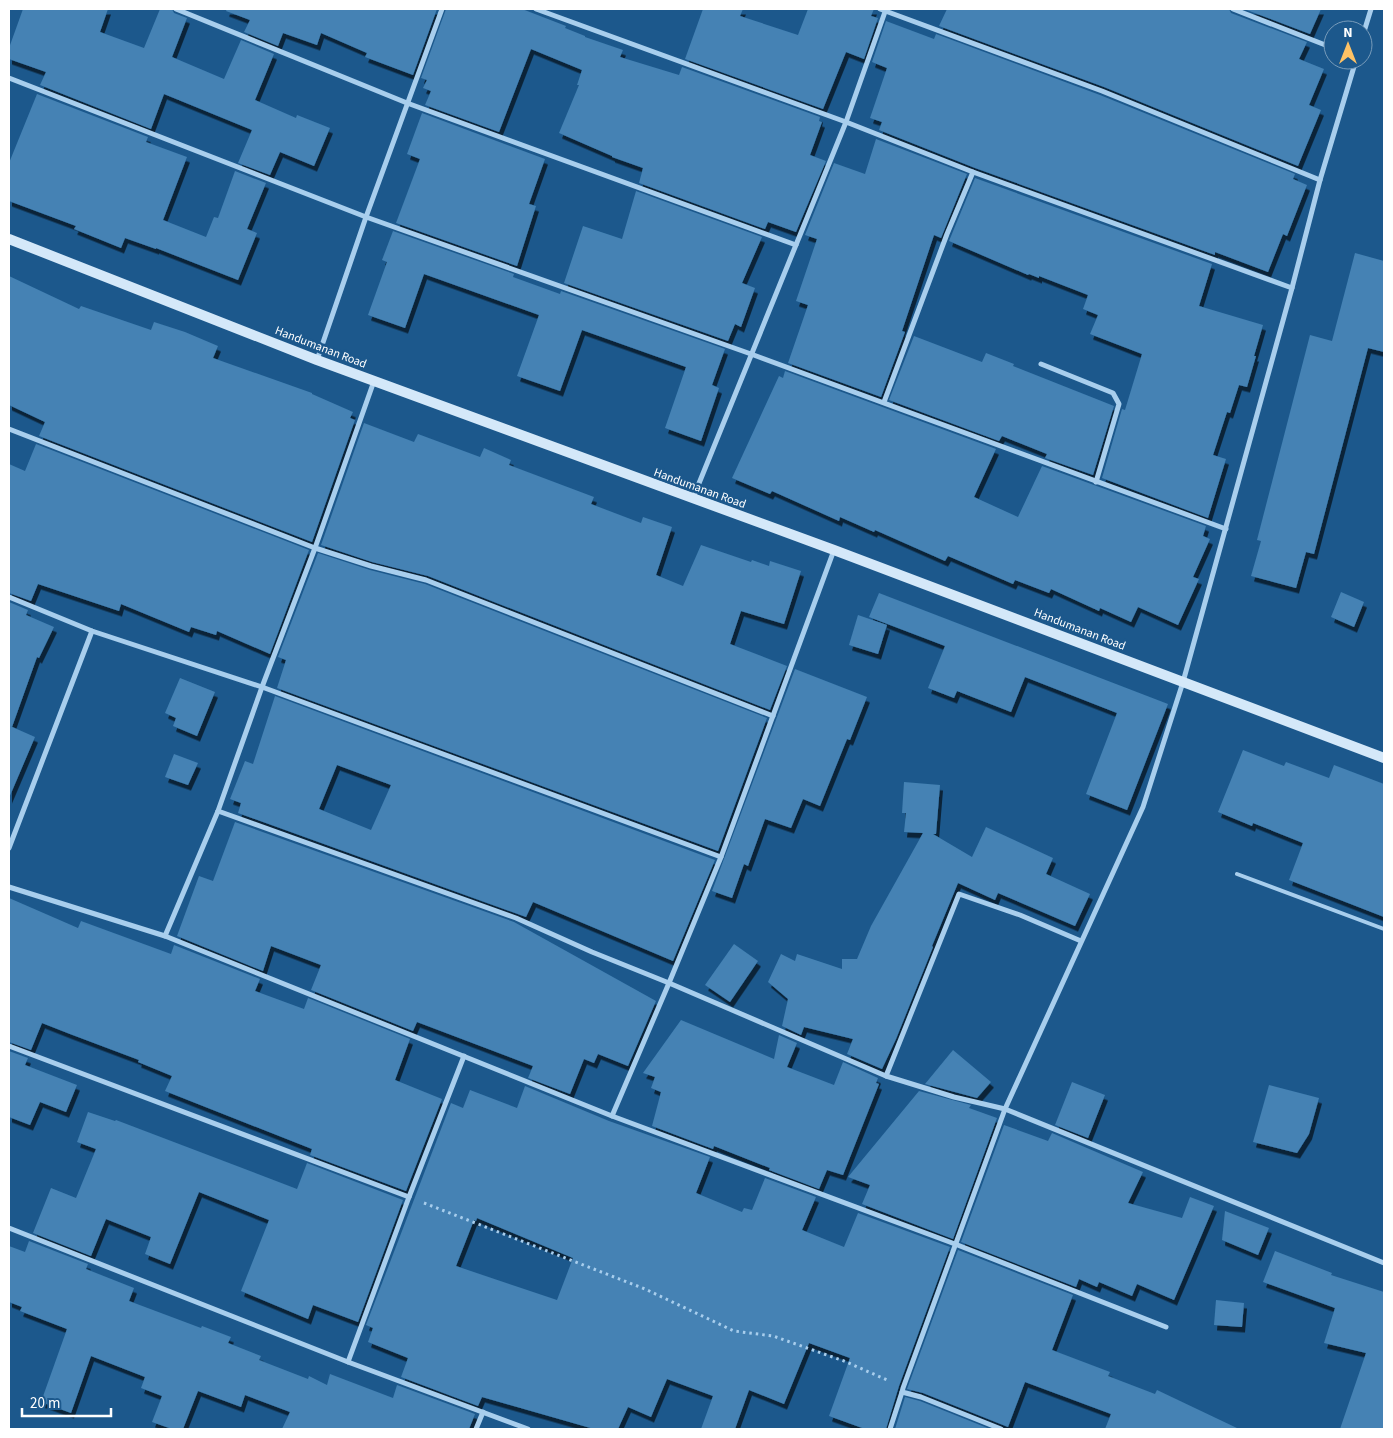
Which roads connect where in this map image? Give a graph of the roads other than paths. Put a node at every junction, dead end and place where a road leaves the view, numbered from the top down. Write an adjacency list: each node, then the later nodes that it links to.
1 (176, 9): 9 (street)
2 (442, 9): 9 (street)
3 (536, 9): 10 (street)
4 (884, 9): 10 (street); 12 (street)
5 (1233, 9): 6 (street)
6 (1323, 44)
7 (1353, 70): 12 (street)
8 (9, 78): 13 (street)
9 (407, 103): 13 (street); 15 (street)
10 (846, 122): 11 (street); 15 (street)
11 (973, 172): 16 (street); 21 (street)
12 (1320, 180): 16 (street)
13 (366, 217): 17 (street); 18 (street)
14 (9, 239): 18 (street, Handumanan Road)
15 (796, 245): 17 (street)
16 (1292, 288): 25 (street)
17 (751, 354): 21 (street); 24 (street)
18 (317, 360): 20 (street, Handumanan Road)
19 (1041, 364): 23 (street)
20 (374, 381): 24 (street, Handumanan Road); 26 (street)
21 (884, 402): 23 (street)
22 (9, 429): 26 (street)
23 (1096, 482): 25 (street)
24 (693, 499): 27 (street, Handumanan Road)
25 (1226, 529): 30 (street)
26 (315, 548): 31 (street); 32 (street)
27 (834, 550): 30 (street, Handumanan Road); 32 (street)
28 (9, 597): 29 (street)
29 (92, 631): 31 (street); 35 (street)
30 (1183, 682): 33 (street, Handumanan Road); 41 (street)
31 (262, 687): 34 (street); 36 (street)
32 (773, 716): 36 (street)
33 (1384, 758)
34 (218, 811): 40 (street); 42 (street)
35 (9, 848)
36 (721, 857): 42 (street)
37 (1237, 874): 39 (lane)
38 (9, 887): 40 (street)
39 (1384, 929)
40 (165, 936): 44 (street)
41 (1081, 941): 45 (street); 46 (street)
42 (669, 983): 45 (street); 47 (street)
43 (9, 1046): 48 (street)
44 (464, 1056): 47 (street); 48 (street)
45 (886, 1076): 46 (street)
46 (1005, 1109): 50 (street); 51 (street)
47 (612, 1116): 50 (street)
48 (409, 1197): 53 (street)
49 (9, 1228): 53 (street)
50 (955, 1244): 52 (street); 54 (street)
51 (1384, 1263)
52 (1166, 1327)
53 (348, 1362): 55 (street)
54 (903, 1390): 58 (street); 59 (street)
55 (483, 1412): 56 (street); 57 (street)
56 (476, 1429)
57 (528, 1429)
58 (890, 1429)
59 (1001, 1429)

